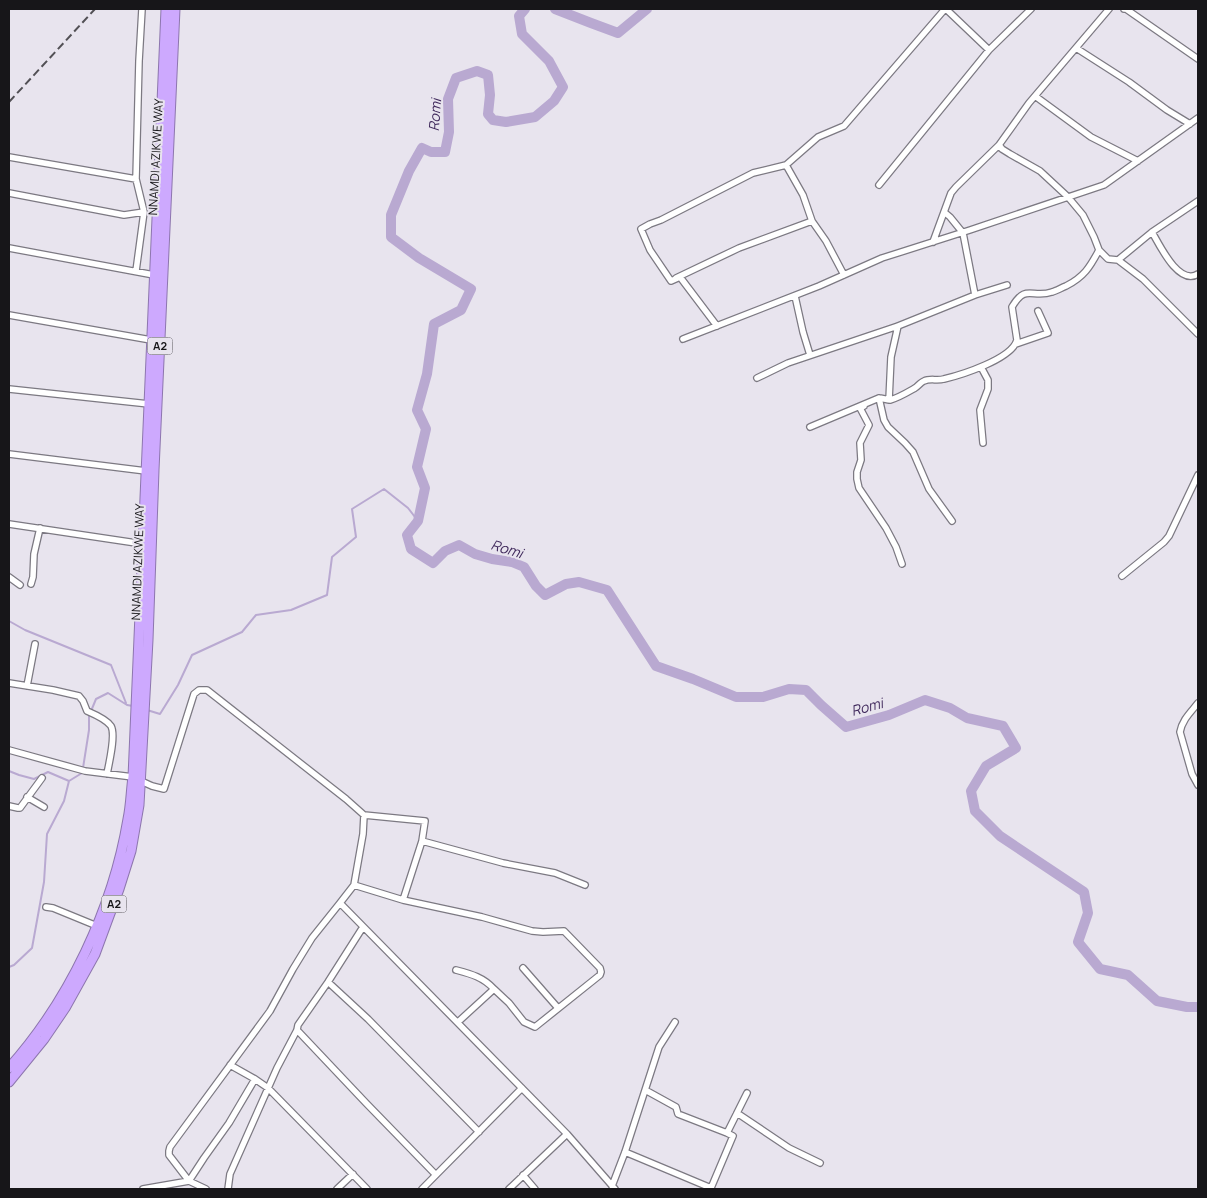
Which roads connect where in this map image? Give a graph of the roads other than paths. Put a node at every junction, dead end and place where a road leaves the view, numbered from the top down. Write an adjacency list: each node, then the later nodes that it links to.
1 (142, 9): 18 (street)
2 (166, 9): 35 (highway, NNAMDI AZIKWE WAY / A2)
3 (175, 9): 40 (highway, NNAMDI AZIKWE WAY / A2)
4 (946, 9): 9 (street); 17 (street)
5 (1030, 9): 9 (street)
6 (1109, 9): 8 (street)
7 (1125, 9): 10 (street)
8 (1076, 48): 11 (street); 13 (street)
9 (989, 50): 19 (street)
10 (1198, 59)
11 (1035, 96): 14 (street); 16 (street)
12 (1198, 118): 13 (street)
13 (1190, 124): 16 (street)
14 (1000, 146): 21 (street); 24 (street)
15 (9, 157): 18 (street)
16 (1138, 161): 21 (street)
17 (786, 165): 25 (street); 38 (street)
18 (136, 179): 23 (street)
19 (879, 185)
20 (9, 194): 23 (street)
21 (1068, 197): 27 (street); 30 (street)
22 (1198, 202): 26 (street)
23 (144, 212): 34 (street)
24 (944, 212): 27 (street); 28 (street)
25 (812, 221): 37 (street); 38 (street)
26 (1152, 232): 33 (street); 36 (street)
27 (963, 233): 28 (street); 41 (street)
28 (933, 242): 37 (street)
29 (9, 248): 34 (street)
30 (1099, 250): 31 (street); 32 (street)
31 (1094, 259): 32 (street); 50 (street)
32 (1108, 259): 33 (street)
33 (1118, 260): 47 (street)
34 (136, 272): 35 (street)
35 (154, 274): 40 (highway, NNAMDI AZIKWE WAY / A2)
36 (1198, 274)
37 (844, 276): 42 (street)
38 (671, 281): 45 (street)
39 (1007, 285): 41 (street)
40 (158, 290): 49 (highway, NNAMDI AZIKWE WAY / A2); 79 (highway, NNAMDI AZIKWE WAY / A2)
41 (975, 295): 46 (street)
42 (795, 296): 45 (street); 51 (street)
43 (1038, 311): 50 (street)
44 (9, 315): 49 (street)
45 (717, 326): 48 (street)
46 (898, 326): 51 (street); 56 (street)
47 (1198, 334)
48 (683, 339)
49 (152, 340): 57 (highway, NNAMDI AZIKWE WAY / A2)
50 (1016, 344): 52 (street)
51 (810, 355): 53 (street)
52 (981, 367): 56 (street); 59 (street)
53 (757, 378)
54 (9, 389): 57 (street)
55 (879, 398): 56 (street); 58 (street); 63 (street); 67 (street)
56 (890, 400)
57 (149, 404): 61 (highway, NNAMDI AZIKWE WAY / A2)
58 (810, 427)
59 (983, 443)
60 (9, 454): 61 (street)
61 (146, 471): 66 (highway, NNAMDI AZIKWE WAY / A2)
62 (1198, 475): 68 (street)
63 (952, 521)
64 (9, 524): 65 (street)
65 (40, 528): 66 (street); 71 (street)
66 (143, 544): 79 (highway, NNAMDI AZIKWE WAY / A2)
67 (902, 564)
68 (1122, 576)
69 (9, 577): 70 (street)
70 (20, 584)
71 (31, 584)
72 (35, 644): 74 (street)
73 (9, 683): 74 (street)
74 (27, 686): 77 (street)
75 (1198, 703): 80 (street)
76 (9, 750): 77 (street)
77 (107, 774): 79 (street)
78 (42, 778): 81 (street)
79 (137, 779): 84 (street); 91 (highway, NNAMDI AZIKWE WAY / A2); 104 (highway, NNAMDI AZIKWE WAY / A2)
80 (1198, 785)
81 (27, 797): 82 (street); 83 (street)
82 (9, 806)
83 (44, 808)
84 (364, 815): 85 (street); 86 (street)
85 (422, 841): 87 (street); 88 (street)
86 (354, 885): 88 (street); 89 (street)
87 (585, 885)
88 (403, 900): 97 (street)
89 (340, 903): 92 (street); 101 (street)
90 (46, 907): 91 (street)
91 (97, 926): 102 (highway, NNAMDI AZIKWE WAY / A2)
92 (363, 926): 95 (street); 98 (street)
93 (523, 968): 97 (street)
94 (456, 970): 96 (street)
95 (328, 982): 100 (street); 110 (street)
96 (494, 988): 97 (street); 98 (street)
97 (558, 1008)
98 (458, 1022): 106 (street)
99 (675, 1022): 107 (street)
100 (297, 1030): 105 (street); 116 (street)
101 (230, 1065): 103 (street); 118 (street)
102 (9, 1068)
103 (255, 1079): 105 (street); 118 (street)
104 (9, 1082)
105 (268, 1088): 115 (street); 122 (street)
106 (522, 1088): 110 (street); 112 (street)
107 (645, 1092): 111 (street); 113 (street)
108 (747, 1093): 109 (street)
109 (737, 1113): 111 (street); 114 (street)
110 (479, 1132): 116 (street)
111 (727, 1133): 113 (street)
112 (567, 1134): 117 (street); 119 (street)
113 (625, 1152): 119 (street)
114 (820, 1163)
115 (353, 1174): 123 (street); 124 (street)
116 (436, 1175): 125 (street)
117 (523, 1175): 126 (street); 127 (street)
118 (189, 1181): 120 (street); 121 (street)
119 (614, 1188)
120 (143, 1189)
121 (206, 1189)
122 (228, 1189)
123 (337, 1189)
124 (367, 1189)
125 (422, 1189)
126 (508, 1189)
127 (535, 1189)

